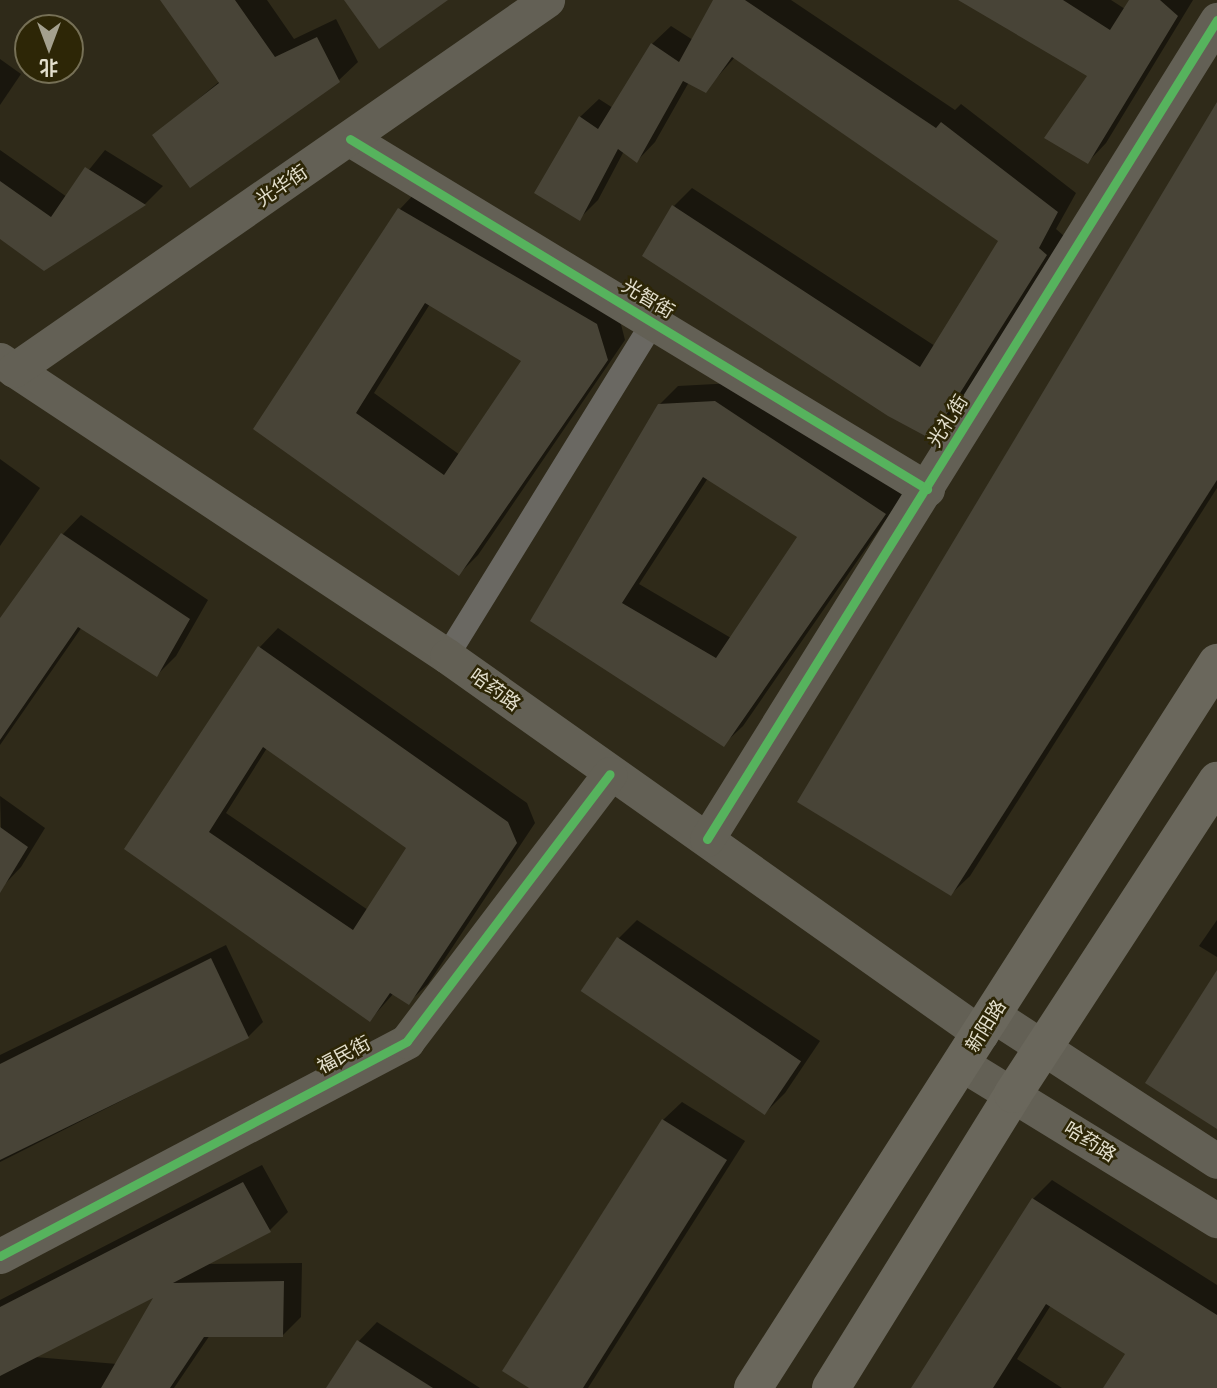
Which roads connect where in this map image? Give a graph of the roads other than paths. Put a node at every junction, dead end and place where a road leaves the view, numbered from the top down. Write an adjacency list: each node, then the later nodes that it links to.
1 (547, 0): 3 (street, 光华街)
2 (1217, 20): 6 (street, 光礼街)
3 (350, 139): 4 (street, 光智街); 5 (street, 光华街)
4 (653, 323): 6 (street, 光智街); 7 (street)
5 (7, 365): 7 (street, 哈药路)
6 (927, 489): 11 (street, 光礼街)
7 (447, 656): 9 (street, 哈药路)
8 (1217, 663): 12 (main road, 新阳路)
9 (610, 774): 11 (street, 哈药路); 17 (street, 福民街)
10 (1217, 781): 13 (main road)
11 (707, 839): 12 (street, 哈药路)
12 (979, 1037): 13 (street, 哈药路); 14 (street, 哈药路); 18 (main road, 新阳路)
13 (1044, 1049): 14 (main road); 15 (street, 哈药路)
14 (1013, 1094): 16 (street, 哈药路); 19 (main road)
15 (1217, 1161)
16 (1217, 1220)
17 (0, 1256)
18 (753, 1388)
19 (831, 1388)

